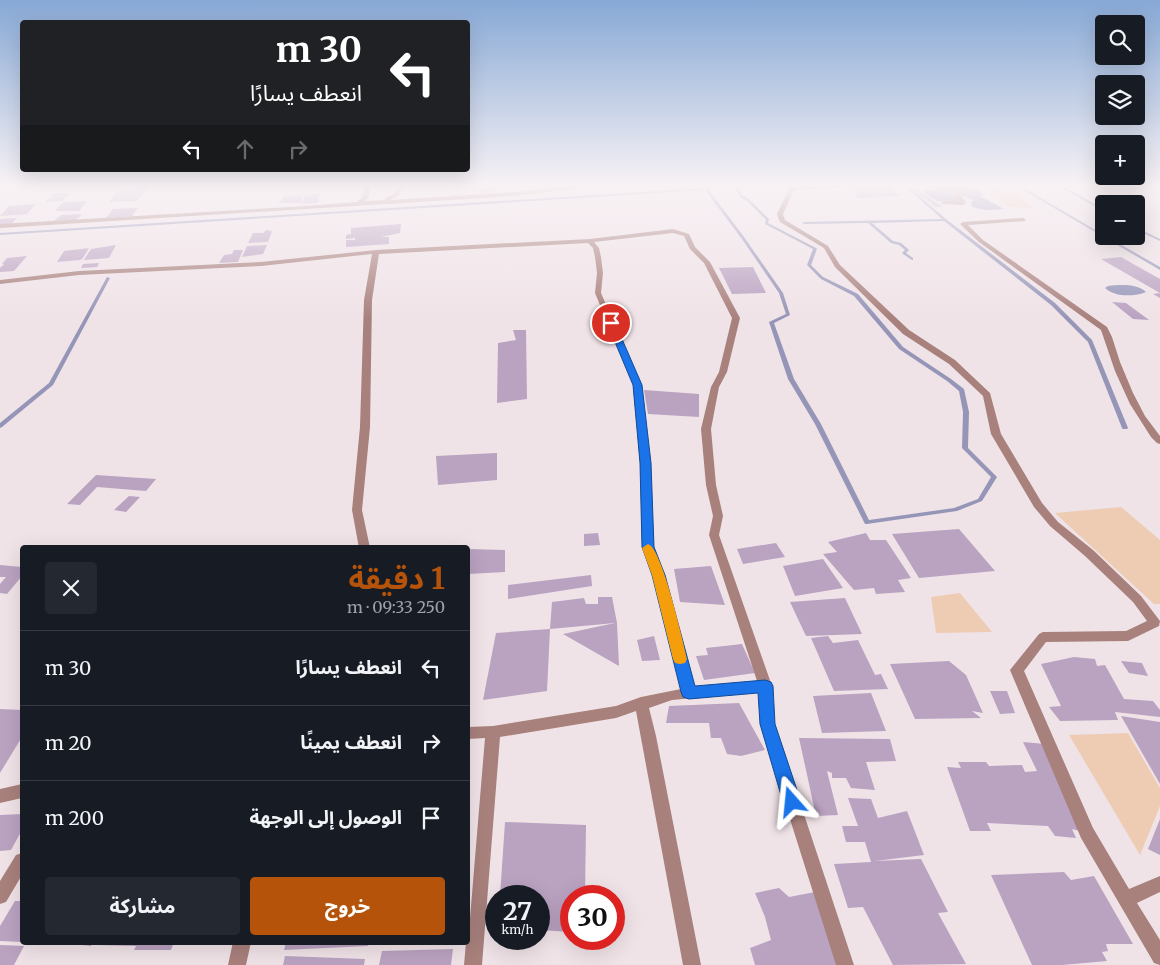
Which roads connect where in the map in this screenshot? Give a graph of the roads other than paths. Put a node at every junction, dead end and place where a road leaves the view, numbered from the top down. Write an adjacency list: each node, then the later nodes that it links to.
1 (796, 229): 18 (street)
2 (968, 229): 6 (street)
3 (590, 241): 4 (street); 8 (street); 9 (street)
4 (376, 252): 5 (street); 7 (street)
5 (0, 282)
6 (1160, 441)
7 (364, 545)
8 (765, 686): 9 (street); 24 (street)
9 (689, 692): 10 (street)
10 (641, 703): 11 (street); 23 (street)
11 (493, 732): 12 (street); 22 (street)
12 (470, 734)
13 (20, 791): 14 (street)
14 (0, 796)
15 (20, 864): 17 (street)
16 (1160, 884): 18 (street)
17 (0, 896)
18 (1126, 898): 20 (street)
19 (241, 945): 21 (street)
20 (1160, 957)
21 (237, 965)
22 (473, 965)
23 (692, 965)
24 (844, 965)

